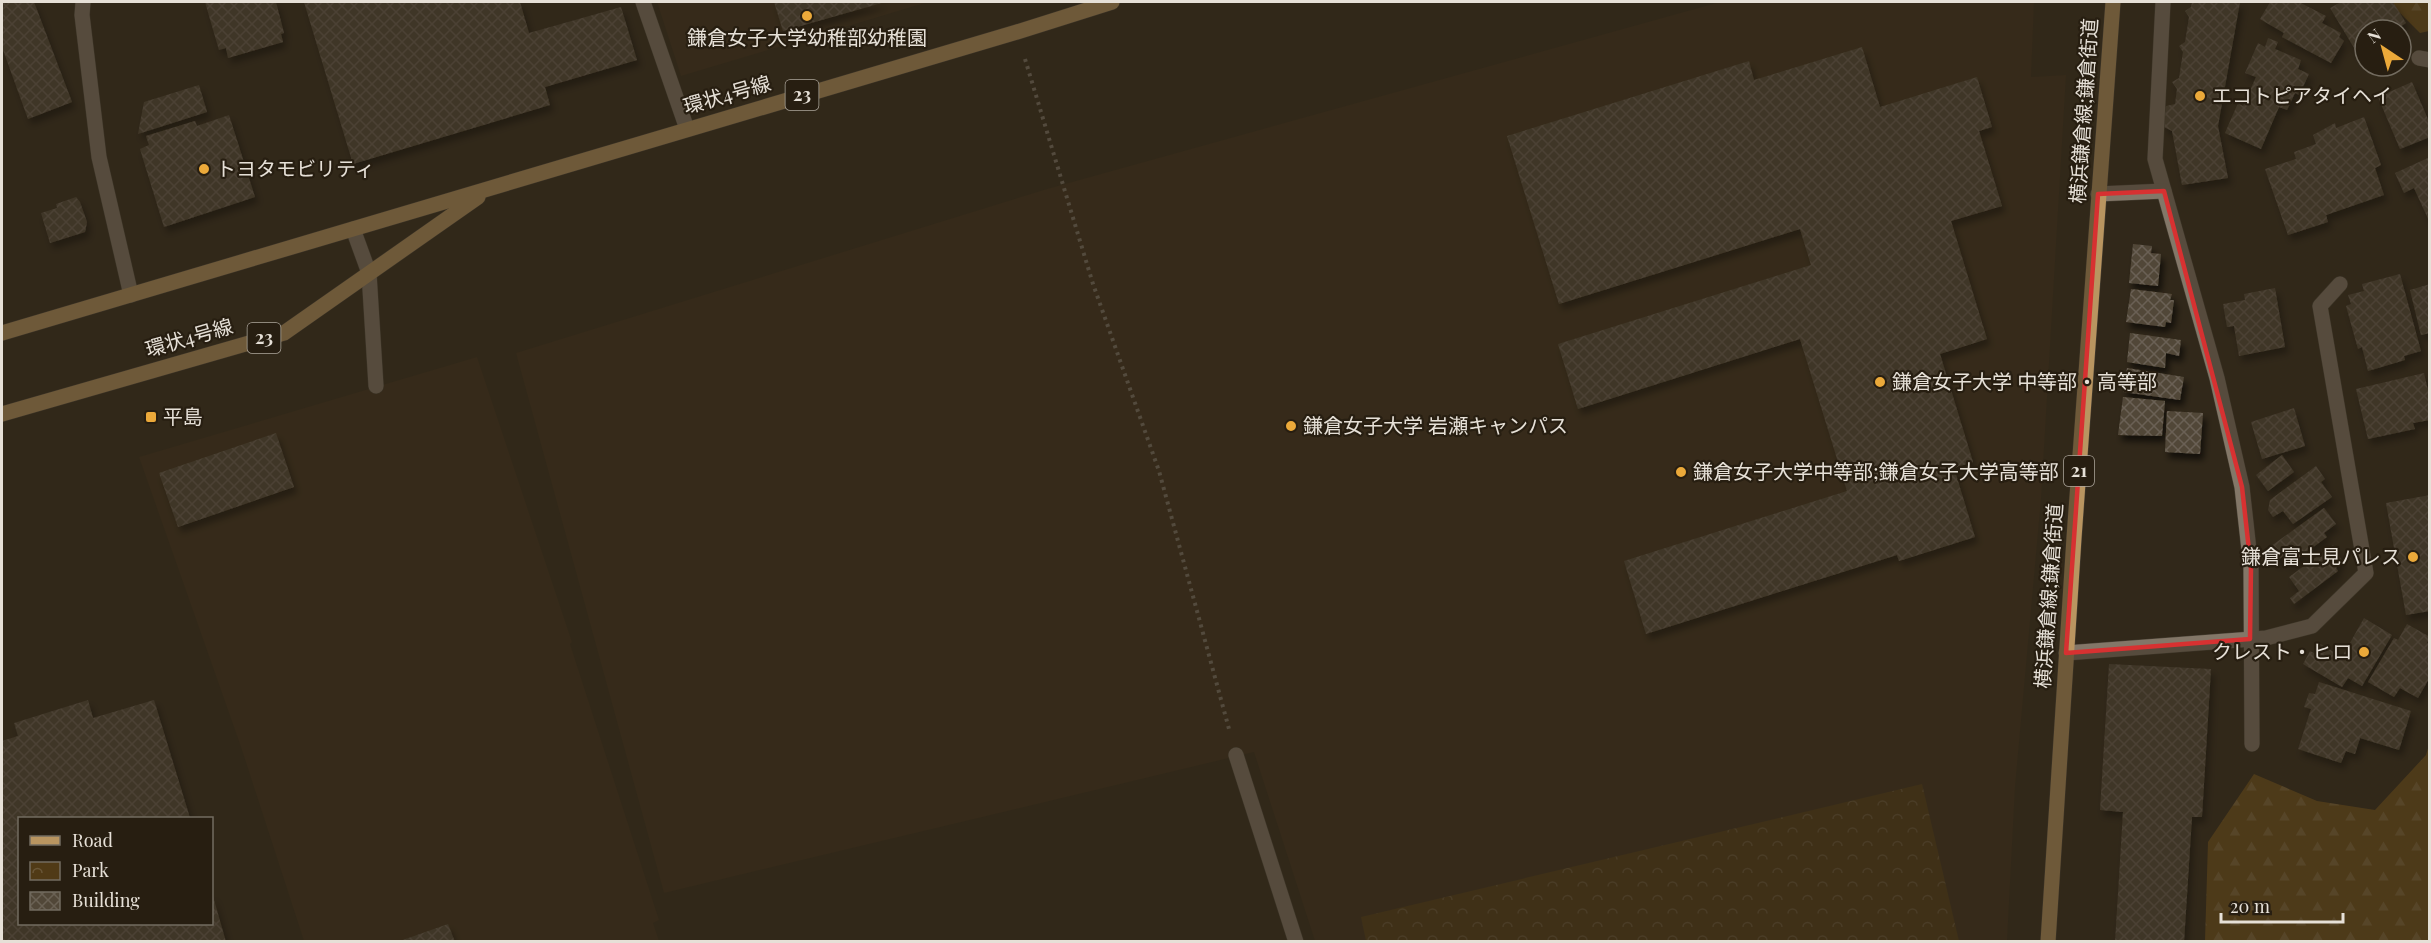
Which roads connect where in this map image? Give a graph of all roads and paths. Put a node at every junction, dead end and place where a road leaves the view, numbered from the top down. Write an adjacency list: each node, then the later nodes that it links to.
1 (83, 2): 14 (street)
2 (643, 2): 7 (street)
3 (2113, 2): 10 (main road, 横浜鎌倉線;鎌倉街道 / 21)
4 (2163, 2): 9 (street)
5 (1104, 3): 6 (main road, 環状4号線 / 23)
6 (1017, 32): 7 (main road, 環状4号線 / 23); 21 (path)
7 (687, 129): 8 (main road, 環状4号線 / 23)
8 (491, 189): 11 (main road, 環状4号線 / 23); 12 (main road, 環状4号線 / 23)
9 (2164, 190): 10 (street); 18 (street)
10 (2098, 194): 19 (main road, 横浜鎌倉線;鎌倉街道 / 21)
11 (354, 229): 12 (street); 14 (main road, 環状4号線 / 23)
12 (369, 273): 16 (street); 17 (main road, 環状4号線 / 23)
13 (2340, 284): 18 (street)
14 (131, 295): 15 (main road, 環状4号線 / 23)
15 (2, 333)
16 (376, 386)
17 (2, 414)
18 (2250, 639): 19 (street); 20 (street)
19 (2066, 653): 23 (main road, 横浜鎌倉線;鎌倉街道 / 21)
20 (2252, 744)
21 (1236, 755): 22 (street)
22 (1296, 942)
23 (2048, 942)

